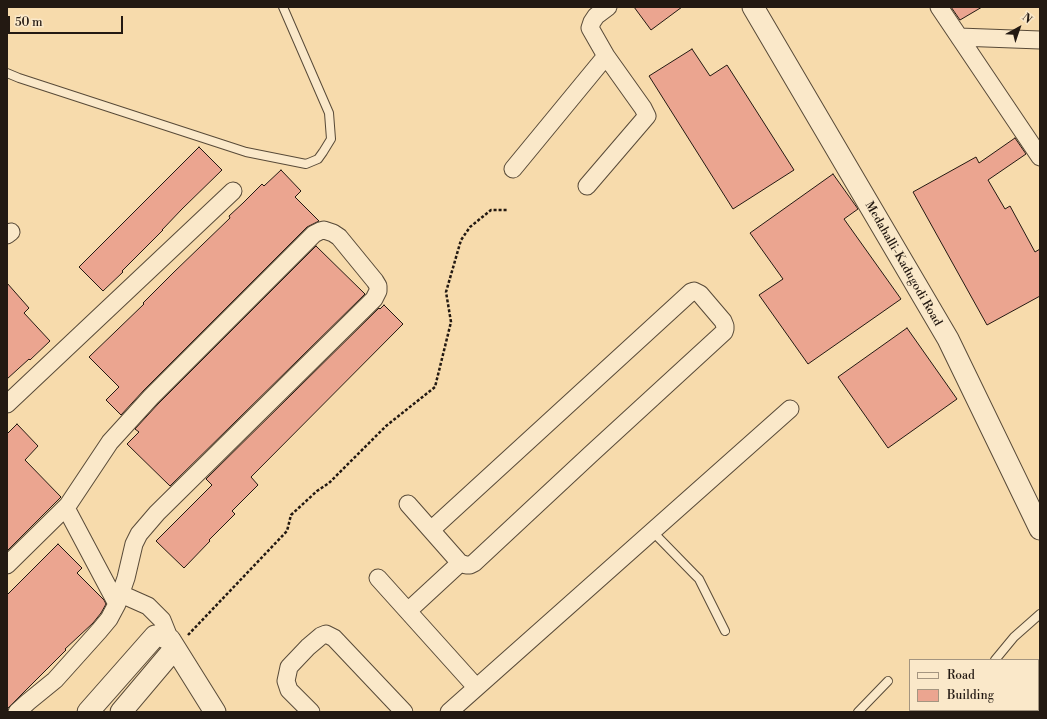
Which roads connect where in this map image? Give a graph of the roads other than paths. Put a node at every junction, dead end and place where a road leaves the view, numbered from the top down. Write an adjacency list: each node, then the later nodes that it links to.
1 (283, 7): 8 (lane)
2 (608, 7): 7 (street)
3 (752, 7): 17 (street, Medahalli-Kadugodi Road)
4 (939, 7): 5 (street)
5 (959, 37): 6 (street); 9 (street)
6 (1040, 40)
7 (606, 56): 10 (street); 11 (street)
8 (7, 73)
9 (1040, 157)
10 (514, 170)
11 (587, 186)
12 (233, 191): 13 (street)
13 (7, 404)
14 (790, 409): 19 (street)
15 (408, 504): 18 (street)
16 (66, 508): 21 (street); 23 (street); 23 (street)
17 (1040, 529)
18 (431, 530): 20 (street); 20 (street)
19 (652, 531): 26 (lane); 30 (street)
20 (460, 563): 24 (street)
21 (7, 565)
22 (378, 578): 24 (street)
23 (119, 599): 27 (street); 31 (street)
24 (408, 610): 30 (street)
25 (1040, 614): 28 (lane)
26 (725, 631)
27 (172, 644): 32 (street); 33 (street); 34 (street)
28 (996, 659)
29 (888, 681): 38 (lane)
30 (476, 687): 37 (street)
31 (17, 712)
32 (88, 712)
33 (121, 712)
34 (215, 712)
35 (311, 712): 36 (street)
36 (404, 712)
37 (449, 712)
38 (858, 712)

